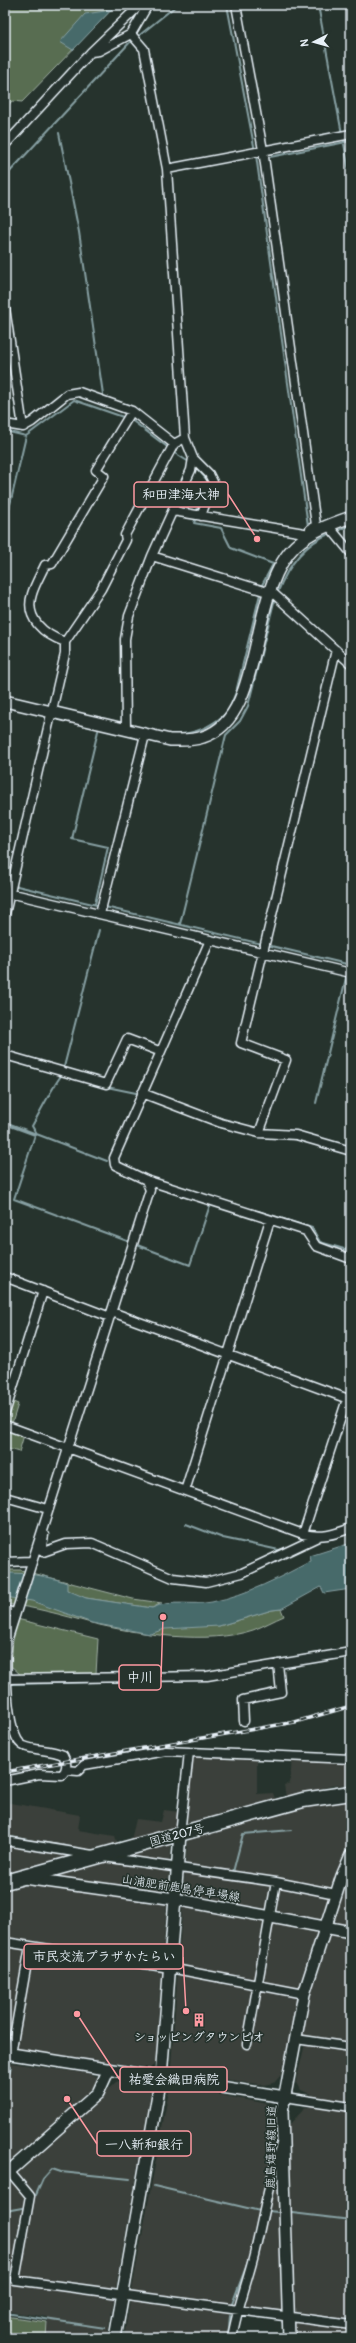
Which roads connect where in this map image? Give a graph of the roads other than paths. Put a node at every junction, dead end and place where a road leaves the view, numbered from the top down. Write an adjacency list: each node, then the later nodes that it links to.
1 (140, 5): 5 (street)
2 (148, 5): 4 (street)
3 (236, 5): 8 (street)
4 (131, 34): 5 (street); 9 (street)
5 (91, 52): 7 (street)
6 (345, 135): 8 (street)
7 (5, 145)
8 (261, 151): 9 (street); 21 (street)
9 (167, 169): 14 (street)
10 (5, 308): 13 (street)
11 (129, 416): 13 (street); 15 (street); 25 (street)
12 (5, 424): 13 (street)
13 (23, 427)
14 (185, 438): 15 (street); 16 (street)
15 (172, 448): 25 (street)
16 (193, 458): 17 (street); 18 (street)
17 (173, 511): 18 (street); 23 (street)
18 (201, 516): 21 (street)
19 (351, 517): 20 (street)
20 (331, 530): 21 (street); 22 (street)
21 (310, 534): 24 (street)
22 (351, 552)
23 (152, 556): 24 (street); 30 (street)
24 (274, 594): 26 (street); 31 (street)
25 (65, 642): 29 (street)
26 (336, 650): 27 (street); 36 (street)
27 (351, 664)
28 (5, 701): 29 (street)
29 (51, 712): 30 (street); 32 (street)
30 (126, 730): 31 (street)
31 (145, 735): 33 (street)
32 (10, 889): 33 (street); 34 (street)
33 (101, 909): 35 (street)
34 (5, 914)
35 (210, 940): 36 (street); 38 (street)
36 (263, 947): 37 (street); 41 (street)
37 (351, 973)
38 (160, 1052): 39 (street); 40 (street)
39 (5, 1055)
40 (142, 1092): 41 (street); 43 (street)
41 (259, 1133): 42 (street)
42 (351, 1151)
43 (146, 1180): 44 (street); 48 (street)
44 (270, 1220): 45 (street); 49 (street)
45 (351, 1258)
46 (5, 1277): 47 (street)
47 (43, 1292): 48 (street); 51 (street)
48 (111, 1314): 49 (street); 53 (street)
49 (228, 1355): 50 (street); 54 (street)
50 (349, 1399): 59 (street)
51 (5, 1413)
52 (5, 1425): 53 (street)
53 (68, 1448): 54 (street); 56 (street)
54 (185, 1491): 59 (street)
55 (5, 1497): 56 (street)
56 (48, 1509): 57 (street)
57 (43, 1525): 60 (street); 62 (street)
58 (351, 1528): 60 (street)
59 (303, 1534): 60 (street)
60 (318, 1538)
61 (5, 1562): 62 (street)
62 (30, 1564): 64 (street)
63 (5, 1610): 64 (street)
64 (15, 1611): 67 (street)
65 (351, 1652): 66 (street)
66 (279, 1667): 67 (street); 68 (street)
67 (6, 1679): 71 (street)
68 (244, 1721)
69 (189, 1752): 70 (street); 71 (street); 74 (street)
70 (351, 1759)
71 (66, 1770): 72 (street)
72 (5, 1781)
73 (351, 1793): 74 (highway, 国道207号)
74 (180, 1834): 76 (highway, 国道207号); 78 (street)
75 (5, 1841): 76 (street)
76 (99, 1856): 78 (street); 80 (highway, 国道207号)
77 (351, 1856): 83 (street)
78 (177, 1868): 82 (street); 84 (street)
79 (5, 1875): 80 (street, 山浦肥前鹿島停車場線)
80 (19, 1878): 81 (highway, 国道207号); 84 (street, 山浦肥前鹿島停車場線)
81 (5, 1882)
82 (276, 1882): 83 (street); 85 (street)
83 (336, 1894): 86 (street)
84 (175, 1899): 85 (street, 山浦肥前鹿島停車場線); 90 (street)
85 (269, 1917): 86 (street, 山浦肥前鹿島停車場線); 91 (street)
86 (324, 1928): 87 (street, 山浦肥前鹿島停車場線); 92 (street)
87 (351, 1932)
88 (5, 1942): 89 (street)
89 (30, 1946): 90 (street); 96 (street)
90 (170, 1968): 91 (street); 98 (street)
91 (257, 1985): 92 (street); 94 (street)
92 (304, 1994): 93 (street)
93 (296, 2039): 95 (street); 99 (street)
94 (247, 2044)
95 (351, 2047)
96 (8, 2054): 97 (street, 鹿島嬉野線旧道)
97 (109, 2069): 98 (street, 鹿島嬉野線旧道); 102 (street)
98 (162, 2077): 99 (street, 鹿島嬉野線旧道); 103 (street)
99 (285, 2097): 100 (street); 101 (street, 鹿島嬉野線旧道)
100 (351, 2107)
101 (282, 2142): 104 (street); 105 (street, 鹿島嬉野線旧道)
102 (7, 2173): 103 (street)
103 (122, 2295): 104 (street); 107 (street)
104 (237, 2311): 105 (street); 108 (street)
105 (289, 2318): 106 (street); 109 (street, 鹿島嬉野線旧道)
106 (351, 2325)
107 (115, 2338)
108 (232, 2338)
109 (290, 2338)

